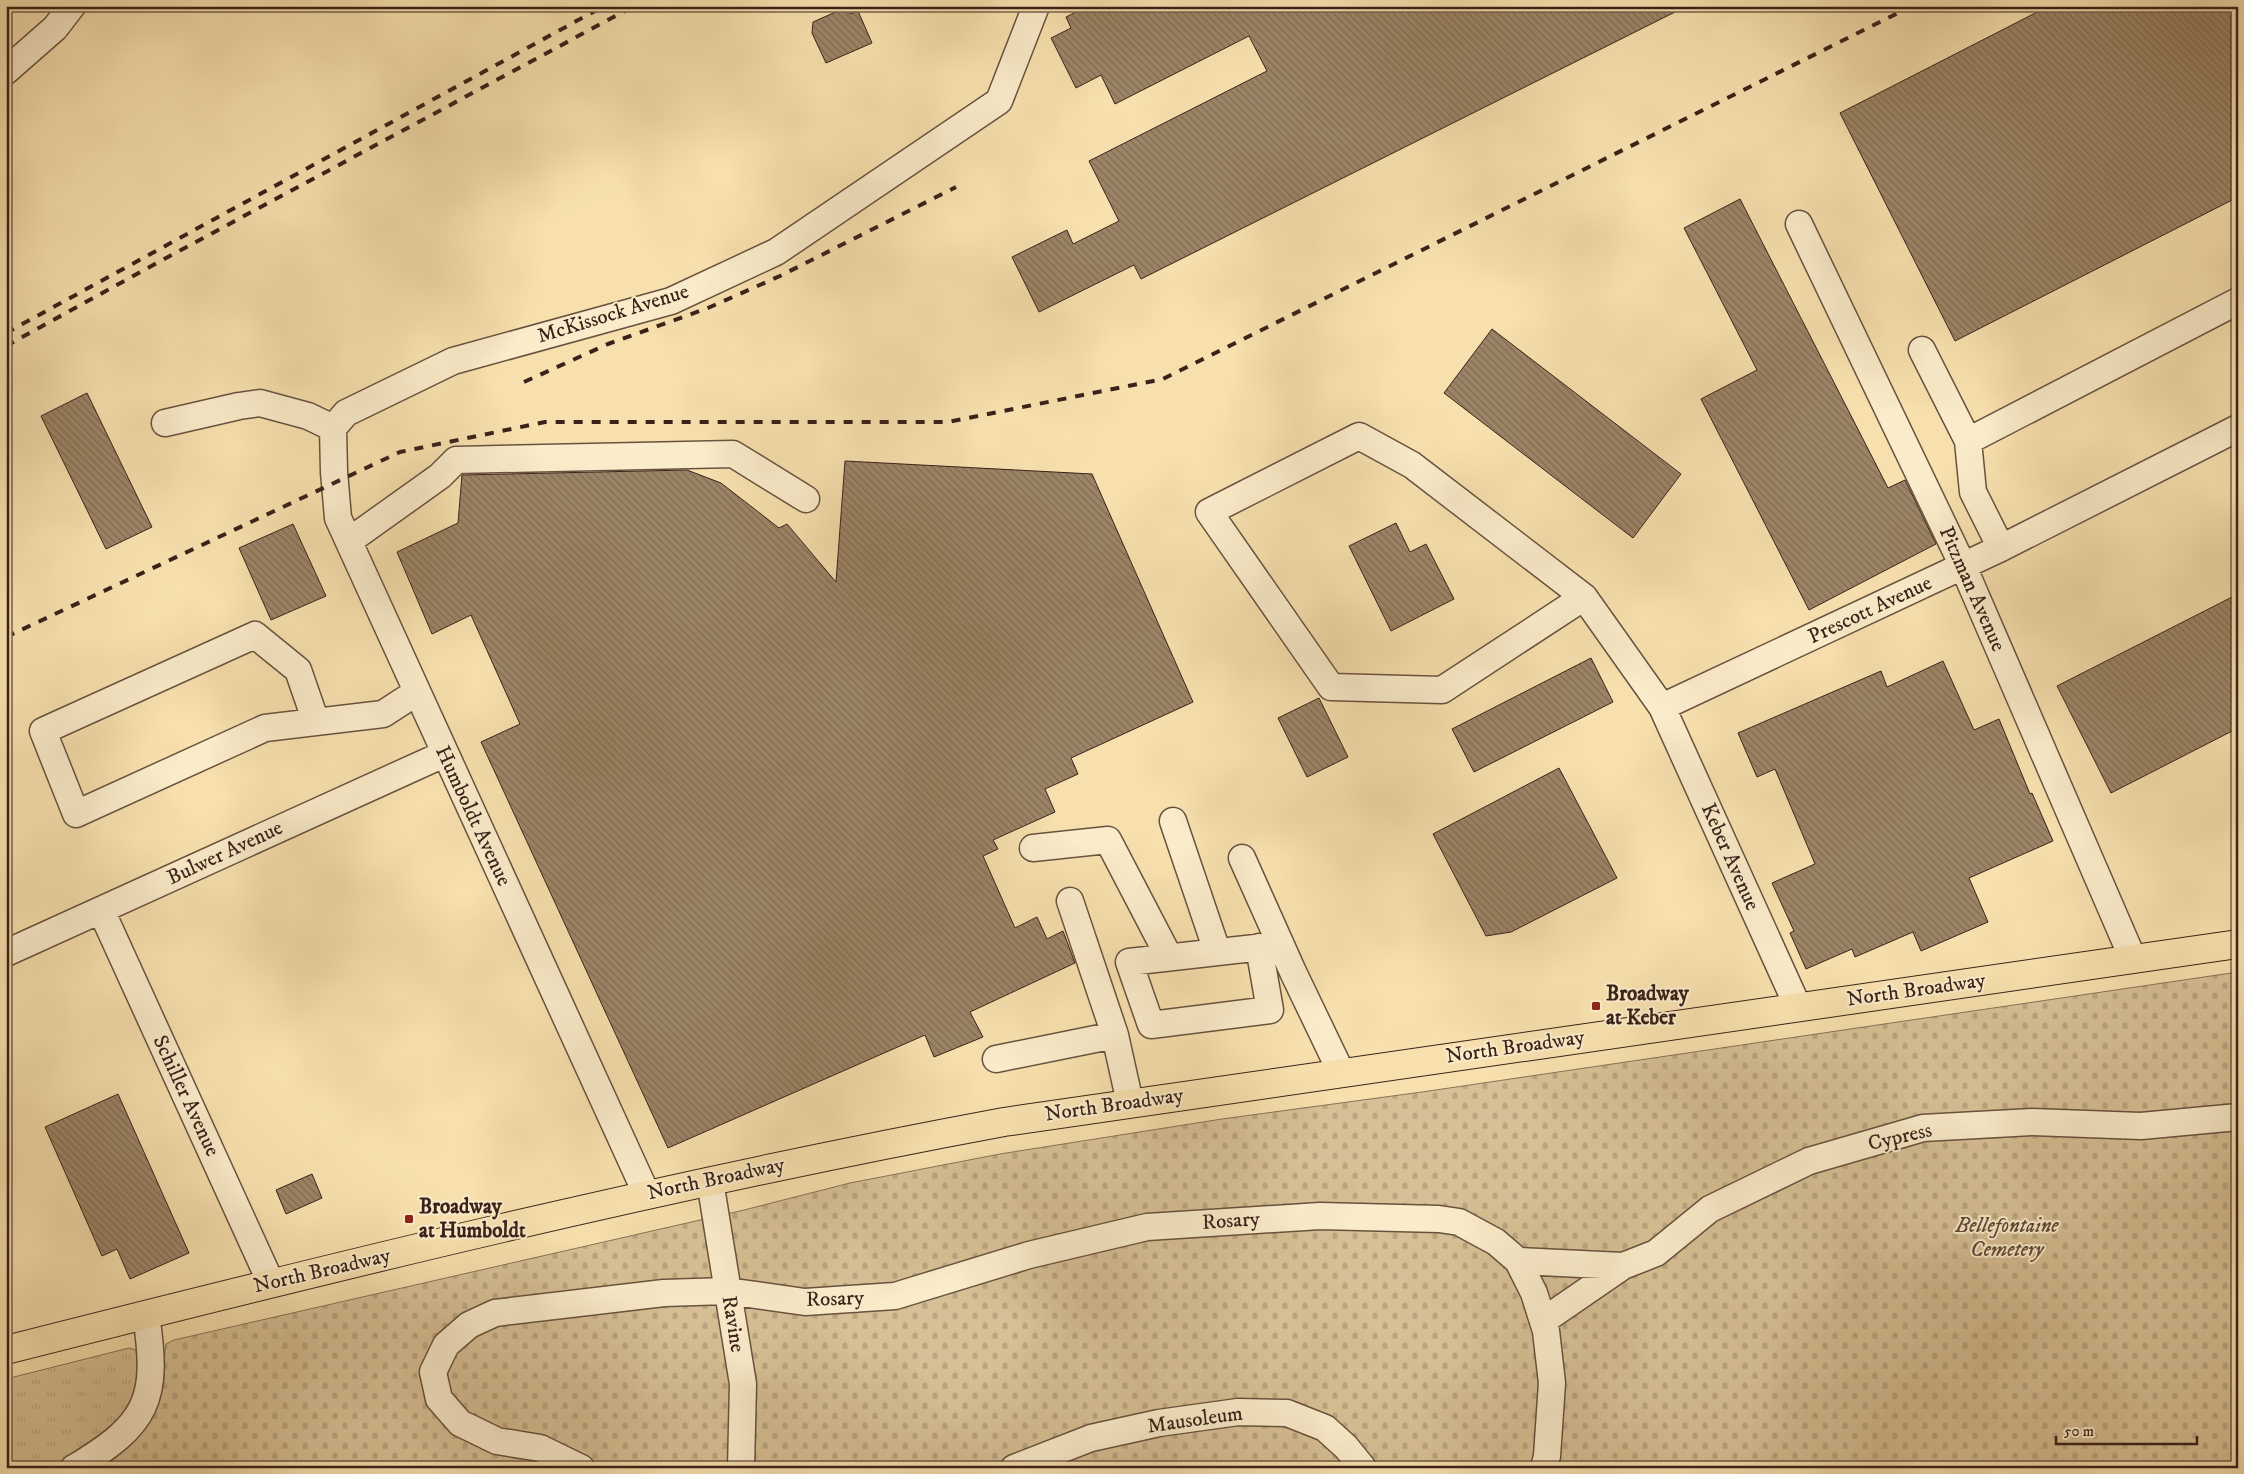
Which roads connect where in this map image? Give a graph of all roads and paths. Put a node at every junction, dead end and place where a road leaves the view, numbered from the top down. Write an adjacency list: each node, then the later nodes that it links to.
1 (72, 6): 3 (street)
2 (1036, 6): 8 (street, McKissock Avenue)
3 (6, 71)
4 (1799, 224): 14 (street, Pitzman Avenue)
5 (2238, 301): 10 (street)
6 (1922, 350): 10 (street)
7 (165, 423): 8 (street)
8 (333, 428): 12 (street, Humboldt Avenue)
9 (2238, 428): 13 (street, Prescott Avenue)
10 (1968, 441): 13 (street)
11 (806, 499): 12 (street)
12 (349, 541): 16 (street, Humboldt Avenue)
13 (2001, 548): 14 (street, Prescott Avenue)
14 (1963, 566): 17 (street, Prescott Avenue); 30 (street, Pitzman Avenue)
15 (1584, 597): 15 (street, Keber Avenue); 17 (street, Keber Avenue)
16 (417, 692): 18 (street); 19 (street, Humboldt Avenue)
17 (1662, 707): 31 (street, Keber Avenue)
18 (316, 722): 18 (street)
19 (444, 754): 24 (street, Bulwer Avenue); 38 (street, Humboldt Avenue)
20 (1173, 821): 27 (street)
21 (1033, 848): 29 (street)
22 (1242, 858): 26 (street)
23 (1070, 901): 32 (street)
24 (101, 910): 28 (street, Bulwer Avenue); 41 (street, Schiller Avenue)
25 (2238, 944): 30 (main road, North Broadway)
26 (1270, 946): 27 (street); 29 (street); 34 (street)
27 (1217, 950): 29 (street)
28 (6, 953)
29 (1169, 957)
30 (2132, 959): 31 (main road, North Broadway)
31 (1798, 1007): 34 (main road, North Broadway)
32 (1116, 1035): 33 (street); 35 (street)
33 (996, 1059)
34 (1341, 1072): 35 (main road, North Broadway)
35 (1130, 1103): 37 (main road, North Broadway)
36 (2238, 1117): 40 (street, Cypress)
37 (710, 1181): 38 (main road, North Broadway); 42 (street, Ravine)
38 (647, 1194): 41 (main road, North Broadway)
39 (1518, 1261): 40 (street, Cypress); 42 (street, Rosary); 44 (street, Rosary)
40 (1623, 1266): 44 (street, Cypress)
41 (271, 1283): 43 (main road, North Broadway)
42 (728, 1290): 47 (street, Rosary); 48 (street, Ravine)
43 (146, 1315): 45 (main road, North Broadway); 46 (street)
44 (1543, 1321): 51 (street, Rosary)
45 (6, 1350)
46 (74, 1468)
47 (581, 1468)
48 (741, 1468)
49 (1014, 1468): 50 (street, Mausoleum)
50 (1364, 1468)
51 (1544, 1468)

